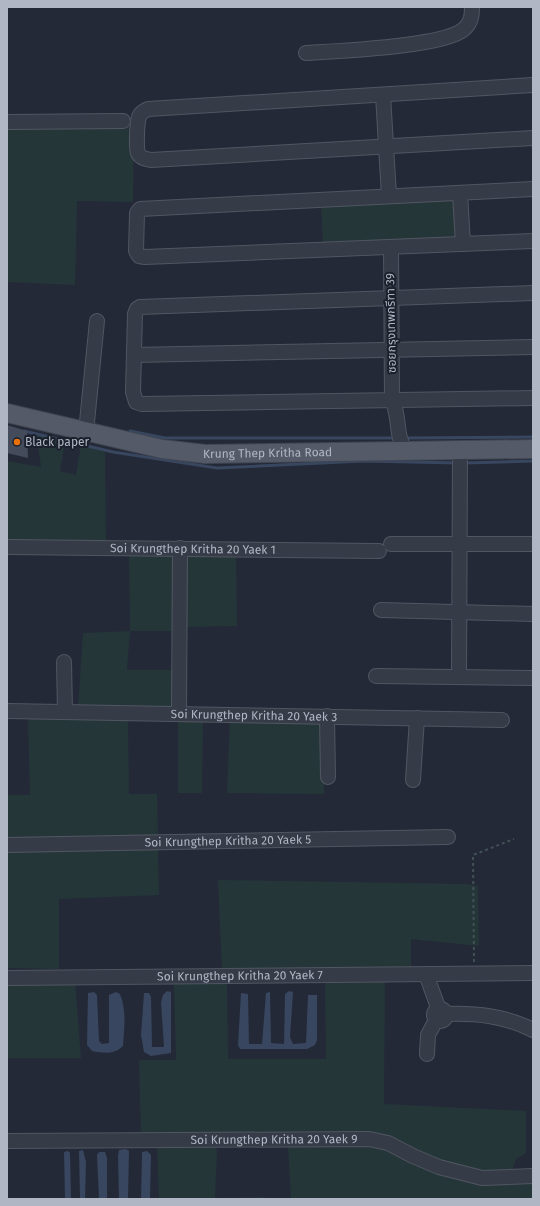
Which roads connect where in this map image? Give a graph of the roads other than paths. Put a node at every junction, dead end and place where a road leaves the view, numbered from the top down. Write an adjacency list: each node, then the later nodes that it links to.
1 (472, 7): 2 (street)
2 (306, 53)
3 (533, 85): 4 (street)
4 (383, 95): 8 (street); 8 (street)
5 (123, 121): 6 (street)
6 (7, 122)
7 (533, 138): 8 (street)
8 (386, 146): 11 (street)
9 (533, 189): 10 (street)
10 (460, 193): 11 (street); 13 (street)
11 (389, 196): 14 (street)
12 (533, 241): 13 (street)
13 (463, 244): 14 (street)
14 (391, 247): 16 (street, ซอยกรุงเทพกรีฑา 39)
15 (533, 293): 16 (street)
16 (391, 298): 19 (street, ซอยกรุงเทพกรีฑา 39); 20 (street)
17 (97, 321): 24 (street)
18 (533, 346): 19 (street)
19 (392, 350): 20 (street); 22 (street, ซอยกรุงเทพกรีฑา 39)
20 (134, 355): 22 (street)
21 (533, 398): 22 (street)
22 (392, 400): 26 (street, ซอยกรุงเทพกรีฑา 39); 27 (street, ซอยกรุงเทพกรีฑา 39)
23 (7, 413): 24 (main road, Krung Thep Kritha Road)
24 (86, 432): 27 (main road, Krung Thep Kritha Road)
25 (533, 449): 28 (main road, Krung Thep Kritha Road)
26 (406, 452): 27 (main road, Krung Thep Kritha Road); 28 (main road, Krung Thep Kritha Road)
27 (380, 453)
28 (460, 455): 29 (street)
29 (460, 544): 30 (street, Soi Krungthep Kritha 20 Yaek 1); 32 (street, Soi Krungthep Kritha 20 Yaek 1); 34 (street)
30 (533, 544)
31 (7, 547): 32 (street, Soi Krungthep Kritha 20 Yaek 1)
32 (180, 548): 42 (street)
33 (381, 610): 34 (street)
34 (459, 612): 35 (street); 38 (street)
35 (533, 614)
36 (64, 662): 41 (street)
37 (376, 676): 38 (street)
38 (459, 677): 39 (street)
39 (533, 678)
40 (7, 711): 41 (street, Soi Krungthep Kritha 20 Yaek 3)
41 (65, 712): 42 (street, Soi Krungthep Kritha 20 Yaek 3)
42 (179, 714): 43 (street, Soi Krungthep Kritha 20 Yaek 3)
43 (327, 716): 44 (street, Soi Krungthep Kritha 20 Yaek 3); 46 (street)
44 (417, 718): 45 (street, Soi Krungthep Kritha 20 Yaek 3); 47 (street)
45 (502, 720)
46 (328, 777)
47 (413, 780)
48 (448, 837): 49 (street, Soi Krungthep Kritha 20 Yaek 5)
49 (7, 845)
50 (533, 973): 51 (street, Soi Krungthep Kritha 20 Yaek 7)
51 (426, 974): 52 (street, Soi Krungthep Kritha 20 Yaek 7); 53 (street)
52 (7, 978)
53 (440, 1014): 54 (street); 55 (street)
54 (533, 1030)
55 (427, 1054)
56 (7, 1141): 57 (street, Soi Krungthep Kritha 20 Yaek 9)
57 (533, 1176)

